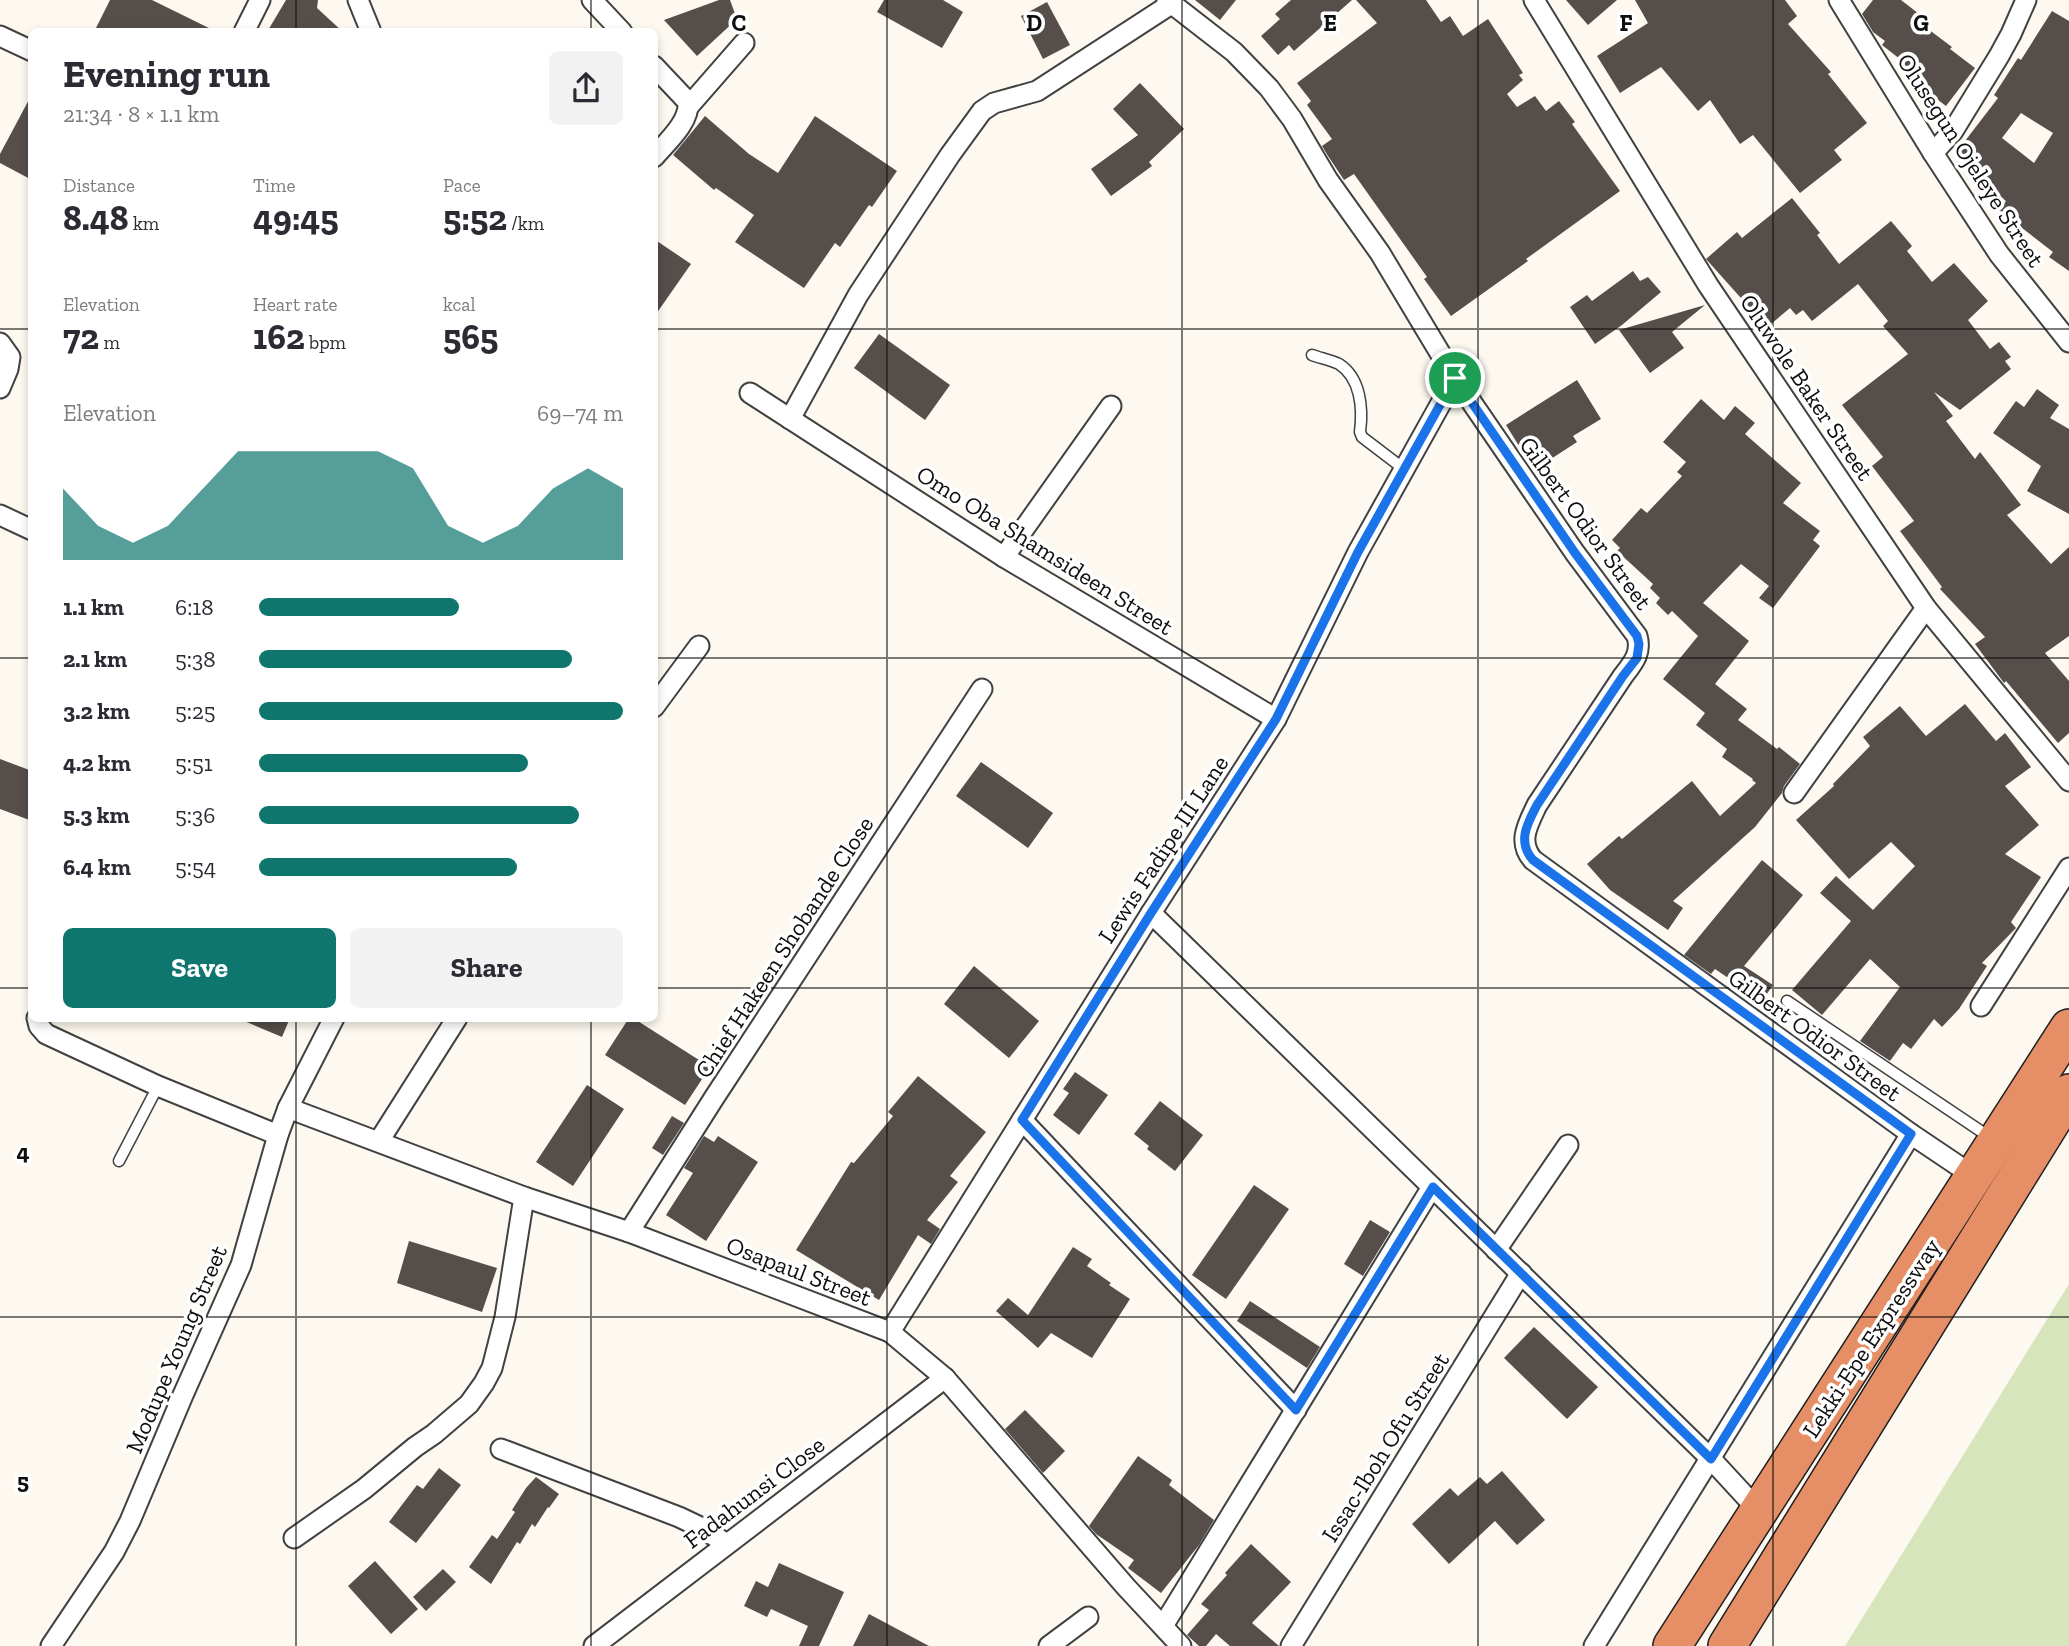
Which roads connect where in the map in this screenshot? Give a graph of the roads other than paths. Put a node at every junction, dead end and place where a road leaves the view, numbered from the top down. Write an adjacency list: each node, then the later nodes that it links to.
1 (260, 0): 8 (street)
2 (358, 0): 9 (street)
3 (592, 0): 10 (street)
4 (1534, 0): 30 (street, Oluwole Baker Street)
5 (1839, 0): 17 (street, Olusegun Ojeleye Street)
6 (2025, 0): 17 (street)
7 (1169, 2): 21 (street, Gilbert Odior Street); 25 (street)
8 (246, 28)
9 (369, 28)
10 (618, 28)
11 (0, 36): 13 (street)
12 (744, 43): 15 (street)
13 (28, 49)
14 (658, 70): 15 (street)
15 (689, 106): 16 (street)
16 (658, 152)
17 (1933, 153): 18 (street, Olusegun Ojeleye Street)
18 (2069, 342)
19 (0, 344): 22 (street)
20 (1312, 355): 26 (lane)
21 (1455, 378): 26 (street, Lewis Fadipe III Lane); 49 (street, Gilbert Odior Street)
22 (0, 388)
23 (750, 393): 25 (street, Omo Oba Shamsideen Street)
24 (1111, 405): 29 (street)
25 (790, 419): 29 (street, Omo Oba Shamsideen Street)
26 (1404, 469): 34 (street, Lewis Fadipe III Lane)
27 (0, 515): 28 (street)
28 (28, 528)
29 (1004, 556): 34 (street, Omo Oba Shamsideen Street)
30 (1926, 608): 35 (street, Oluwole Baker Street); 36 (street)
31 (699, 646): 33 (street)
32 (982, 690): 58 (street, Chief Hakeen Shobande Close)
33 (658, 702)
34 (1276, 719): 38 (street, Lewis Fadipe III Lane)
35 (2069, 781)
36 (1794, 793)
37 (2069, 868): 40 (street)
38 (1151, 913): 48 (street, Lewis Fadipe III Lane); 56 (street)
39 (1787, 1001): 52 (lane)
40 (1981, 1006)
41 (38, 1022): 45 (street)
42 (332, 1022): 47 (street, Modupe Young Street)
43 (454, 1022): 51 (street)
44 (2069, 1028): 52 (highway, Lekki-Epe Expressway)
45 (158, 1086): 50 (street); 54 (lane)
46 (2069, 1093): 78 (highway, Lekki-Epe Expressway)
47 (288, 1108): 50 (street, Modupe Young Street); 51 (street, Osapaul Street)
48 (1022, 1120): 61 (street, Lewis Fadipe III Lane); 63 (street)
49 (1911, 1134): 55 (street, Gilbert Odior Street); 65 (street)
50 (278, 1135): 71 (street, Modupe Young Street)
51 (379, 1141): 57 (street, Osapaul Street)
52 (1997, 1142): 55 (highway, Lekki-Epe Expressway)
53 (1568, 1145): 59 (street)
54 (119, 1161)
55 (1975, 1177): 66 (highway, Lekki-Epe Expressway)
56 (1433, 1187): 59 (street); 63 (street)
57 (524, 1197): 58 (street, Osapaul Street); 67 (street)
58 (629, 1232): 61 (street, Osapaul Street)
59 (1496, 1250): 60 (street)
60 (1521, 1273): 65 (street); 75 (street, Issac-Iboh Ofu Street)
61 (890, 1332): 62 (street, Osapaul Street)
62 (945, 1378): 68 (street, Fadahunsi Close); 70 (street, Osapaul Street)
63 (1296, 1410): 70 (street)
64 (501, 1449): 68 (street)
65 (1711, 1459): 66 (street); 76 (street)
66 (1759, 1511): 77 (highway, Lekki-Epe Expressway)
67 (294, 1538)
68 (727, 1544): 72 (street, Fadahunsi Close)
69 (1088, 1616): 73 (street)
70 (1163, 1626): 74 (street, Osapaul Street)
71 (51, 1646)
72 (594, 1646)
73 (1049, 1646)
74 (1181, 1646)
75 (1292, 1646)
76 (1594, 1646)
77 (1672, 1646)
78 (1727, 1646)

